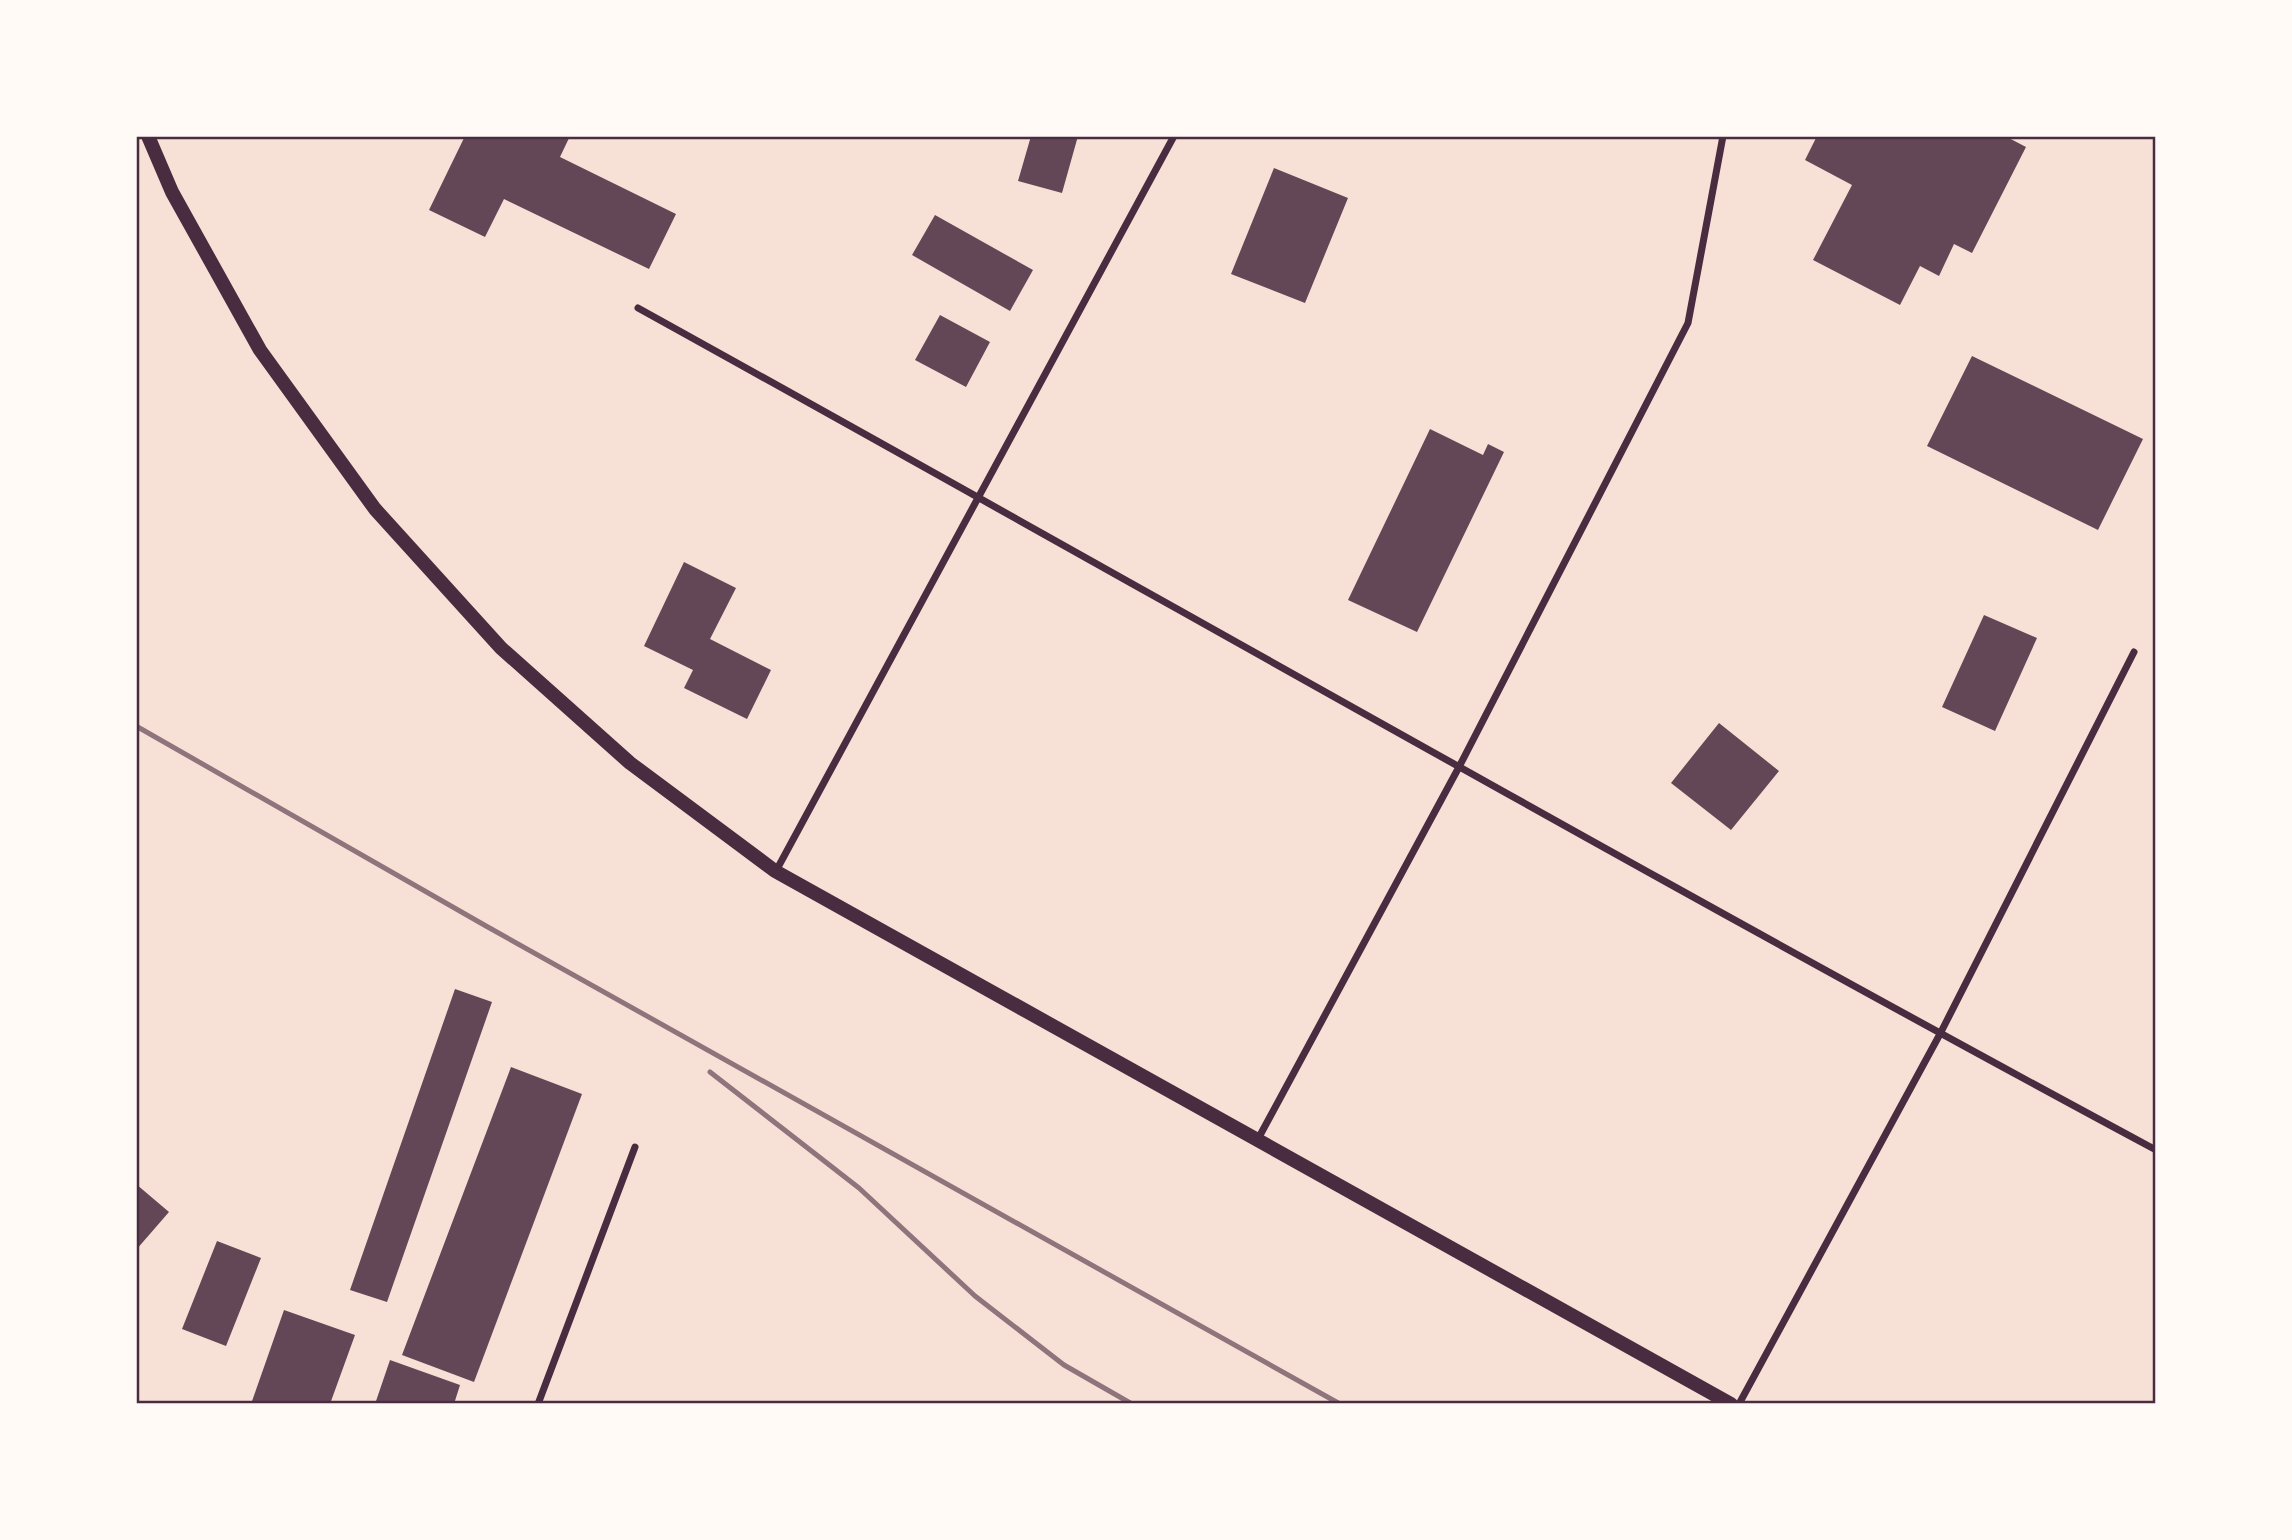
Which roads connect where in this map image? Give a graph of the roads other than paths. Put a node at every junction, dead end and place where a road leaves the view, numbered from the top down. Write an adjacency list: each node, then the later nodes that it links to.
1 (148, 136): 8 (main road)
2 (1174, 136): 5 (street)
3 (1723, 136): 7 (street)
4 (638, 308): 5 (street)
5 (978, 496): 7 (street); 8 (street)
6 (2134, 652): 9 (street)
7 (1459, 767): 9 (street); 10 (street)
8 (775, 871): 10 (main road)
9 (1940, 1034): 12 (street); 15 (street)
10 (1258, 1139): 14 (main road)
11 (635, 1147): 13 (street)
12 (2155, 1150)
13 (538, 1404)
14 (1731, 1404)
15 (1740, 1404)

